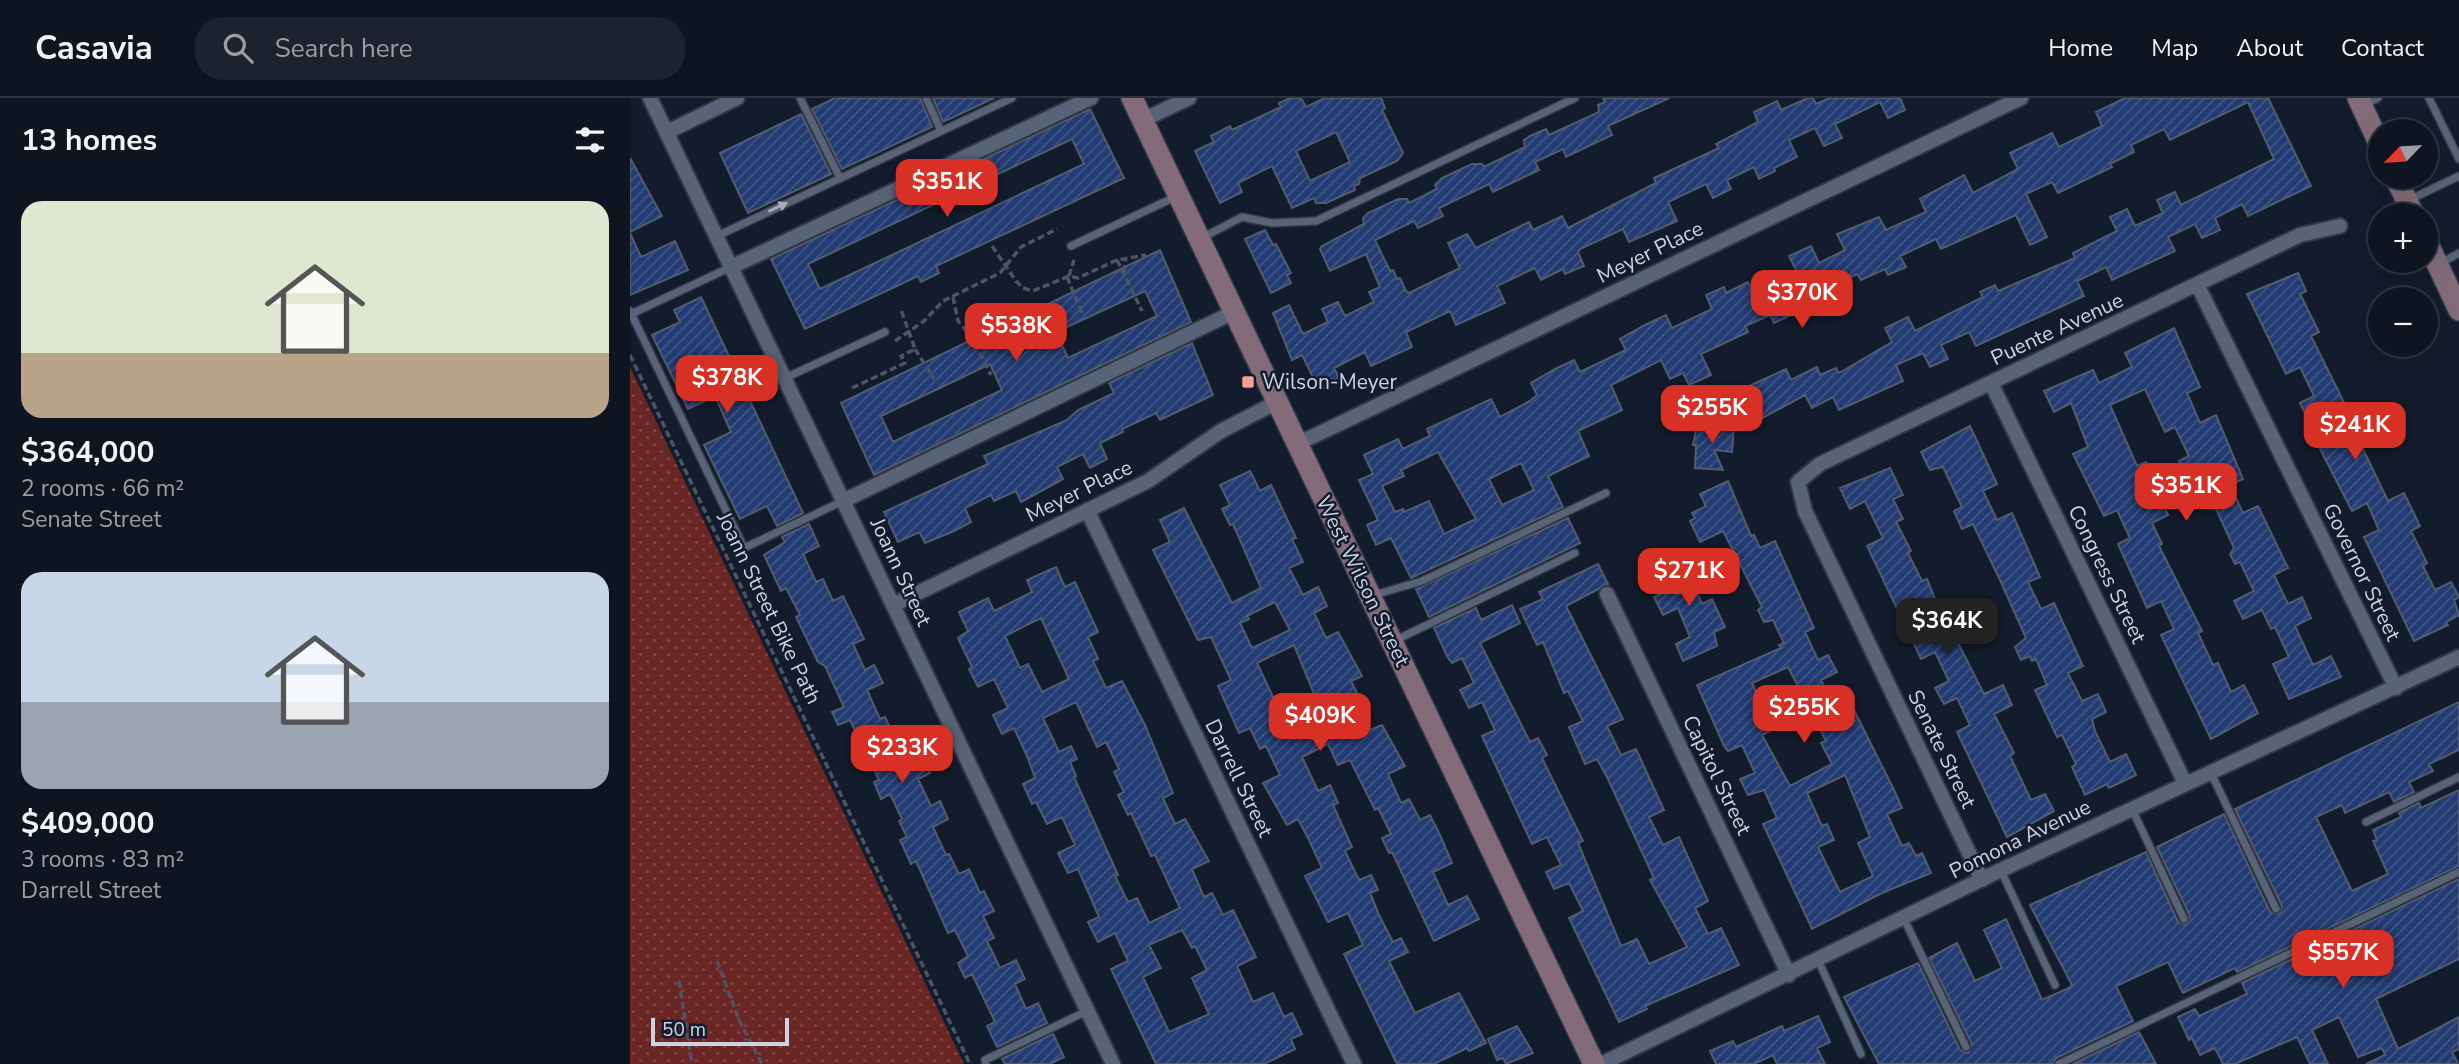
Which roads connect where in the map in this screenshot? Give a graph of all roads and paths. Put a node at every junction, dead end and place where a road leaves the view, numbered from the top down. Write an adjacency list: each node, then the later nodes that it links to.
1 (650, 98): 16 (street, Joann Street)
2 (737, 98): 16 (street)
3 (800, 98): 19 (lane)
4 (926, 98): 15 (lane)
5 (1012, 98): 15 (lane)
6 (1091, 98): 35 (street)
7 (1132, 98): 14 (street, West Wilson Street)
8 (1189, 98): 14 (street)
9 (1575, 98): 25 (lane)
10 (2021, 98): 58 (street, Meyer Place)
11 (2429, 98): 17 (lane)
12 (2366, 101): 13 (street)
13 (2372, 119)
14 (1143, 120): 20 (street, West Wilson Street)
15 (941, 131): 19 (lane)
16 (667, 132): 24 (street, Joann Street)
17 (2459, 159)
18 (2458, 177): 21 (lane)
19 (839, 178): 24 (lane, one-way to 19)
20 (1179, 195): 25 (street, West Wilson Street); 27 (lane)
21 (2418, 203)
22 (2340, 226): 39 (street, Puente Avenue)
23 (1057, 229): 34 (path)
24 (717, 236): 35 (street, Joann Street)
25 (1200, 239): 45 (street, West Wilson Street)
26 (992, 246): 34 (path)
27 (1071, 246)
28 (2459, 253): 33 (lane)
29 (1146, 255): 30 (path)
30 (1126, 257): 32 (path); 37 (path)
31 (1074, 260): 38 (path)
32 (1117, 260): 37 (path); 38 (path)
33 (2438, 264)
34 (1007, 266): 38 (path); 40 (path)
35 (731, 267): 44 (lane); 53 (street, Joann Street)
36 (2438, 267): 42 (street)
37 (1124, 272): 43 (path)
38 (1068, 277): 46 (path)
39 (2198, 286): 55 (street, Puente Avenue); 69 (street, Governor Street)
40 (953, 297): 47 (path); 52 (path)
41 (901, 310): 47 (path)
42 (2459, 310)
43 (1142, 311)
44 (631, 312): 61 (lane)
45 (1234, 312): 57 (street, West Wilson Street); 61 (street)
46 (1082, 313)
47 (907, 330): 49 (path); 50 (path)
48 (885, 332): 53 (lane)
49 (893, 342)
50 (915, 349): 54 (path); 56 (path)
51 (630, 355): 91 (path, Joann Street Bike Path)
52 (991, 375)
53 (785, 379): 61 (street, Joann Street)
54 (934, 379)
55 (1991, 383): 59 (street, Puente Avenue); 72 (street, Congress Street)
56 (852, 388)
57 (1277, 402): 58 (street, West Wilson Street); 62 (street, Meyer Place)
58 (1297, 444): 65 (street, West Wilson Street)
59 (1798, 482): 77 (street, Senate Street)
60 (1606, 494): 65 (lane)
61 (843, 501): 66 (street, Joann Street)
62 (1087, 510): 66 (street, Meyer Place); 94 (street, Darrell Street)
63 (1575, 553): 67 (lane)
64 (1607, 594): 83 (street, Capitol Street)
65 (1370, 596): 67 (street, West Wilson Street)
66 (893, 605): 86 (street, Joann Street)
67 (1392, 642): 95 (street, West Wilson Street)
68 (2459, 657): 69 (street, Pomona Avenue)
69 (2396, 688): 70 (street, Pomona Avenue)
70 (2211, 772): 72 (street, Pomona Avenue); 78 (lane)
71 (2459, 777): 74 (lane)
72 (2185, 783): 73 (street, Pomona Avenue)
73 (2131, 809): 75 (street, Pomona Avenue); 80 (lane)
74 (2365, 822)
75 (2001, 870): 77 (street, Pomona Avenue); 85 (lane)
76 (2459, 872): 97 (lane)
77 (1982, 880): 79 (street, Pomona Avenue)
78 (2276, 909)
79 (1904, 919): 81 (street, Pomona Avenue); 87 (lane)
80 (2184, 919)
81 (1818, 960): 83 (street, Pomona Avenue); 88 (lane)
82 (717, 961): 90 (path)
83 (1789, 975): 96 (street, Pomona Avenue)
84 (679, 981): 89 (path)
85 (2055, 985)
86 (1087, 1011): 92 (lane); 93 (street, Joann Street)
87 (1966, 1047)
88 (1861, 1054)
89 (692, 1064)
90 (762, 1064)
91 (970, 1064)
92 (986, 1064)
93 (1113, 1064)
94 (1354, 1064)
95 (1594, 1064)
96 (1601, 1064)
97 (2059, 1064)

